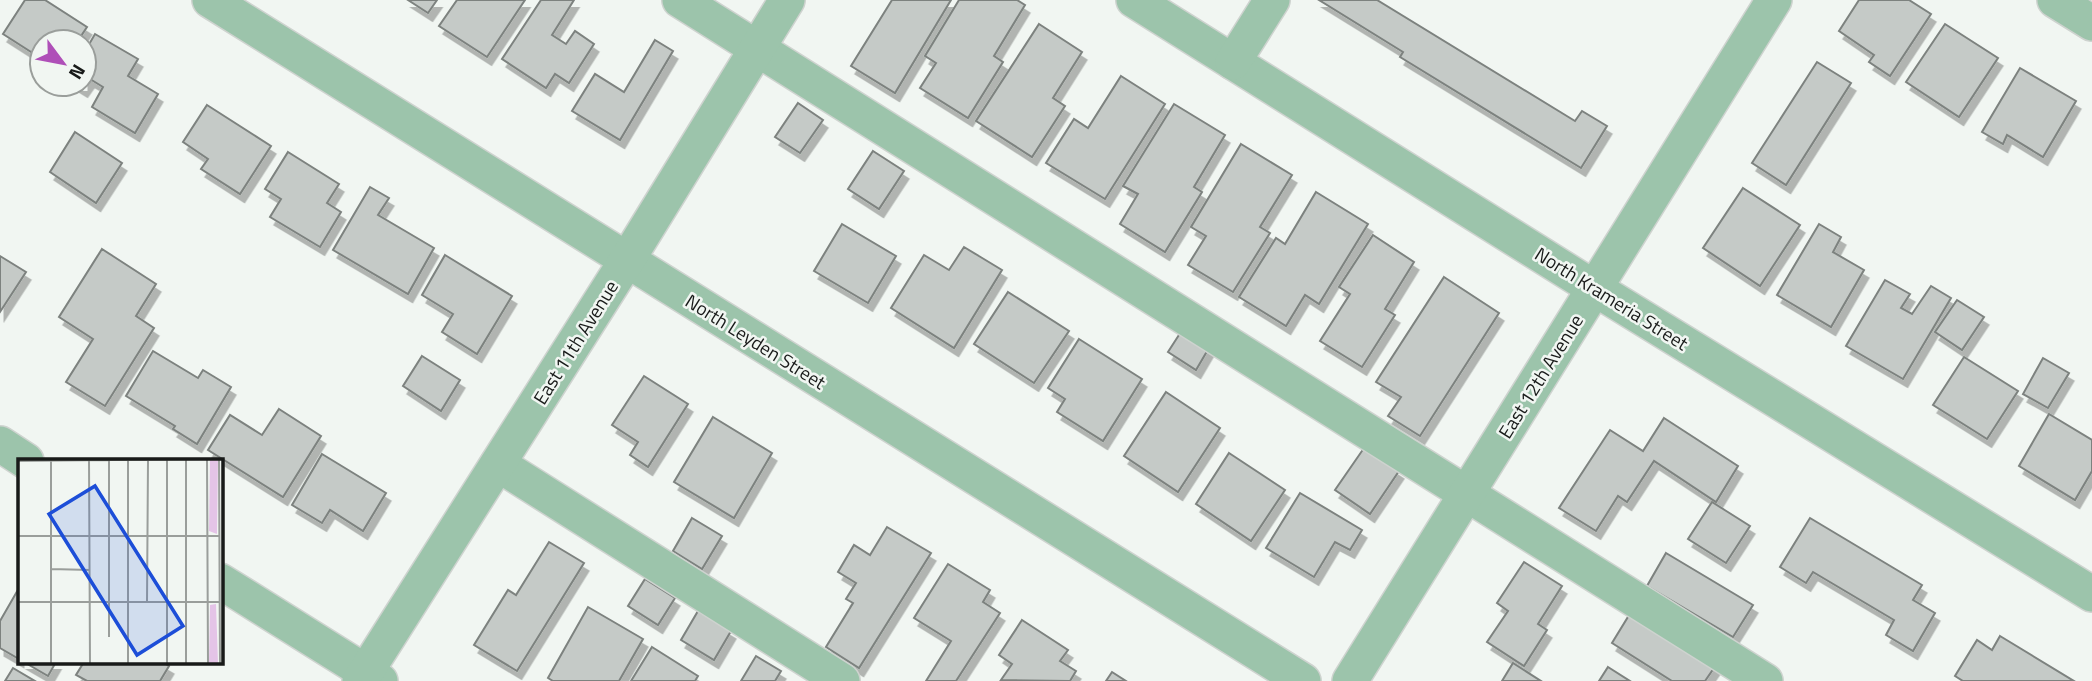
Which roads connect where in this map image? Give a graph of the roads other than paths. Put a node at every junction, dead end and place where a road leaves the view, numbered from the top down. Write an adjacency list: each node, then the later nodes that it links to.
1 (210, 0): 11 (street, North Leyden Street)
2 (680, 0): 9 (street)
3 (787, 0): 9 (street, East 11th Avenue)
4 (1134, 0): 10 (street, North Krameria Street)
5 (1272, 0): 10 (street)
6 (1774, 0): 12 (street, East 12th Avenue)
7 (2055, 0): 8 (street)
8 (2092, 23)
9 (757, 48): 11 (street, East 11th Avenue); 16 (street)
10 (1233, 62): 12 (street, North Krameria Street)
11 (626, 260): 15 (street, East 11th Avenue); 21 (street, North Leyden Street)
12 (1594, 288): 16 (street, East 12th Avenue); 18 (street, North Krameria Street)
13 (0, 444): 14 (street)
14 (24, 459)
15 (498, 464): 19 (street, East 11th Avenue); 20 (street)
16 (1466, 494): 22 (street, East 12th Avenue); 23 (street)
17 (222, 583): 19 (street)
18 (2092, 594)
19 (369, 678)
20 (842, 681)
21 (1303, 681)
22 (1350, 681)
23 (1765, 681)

